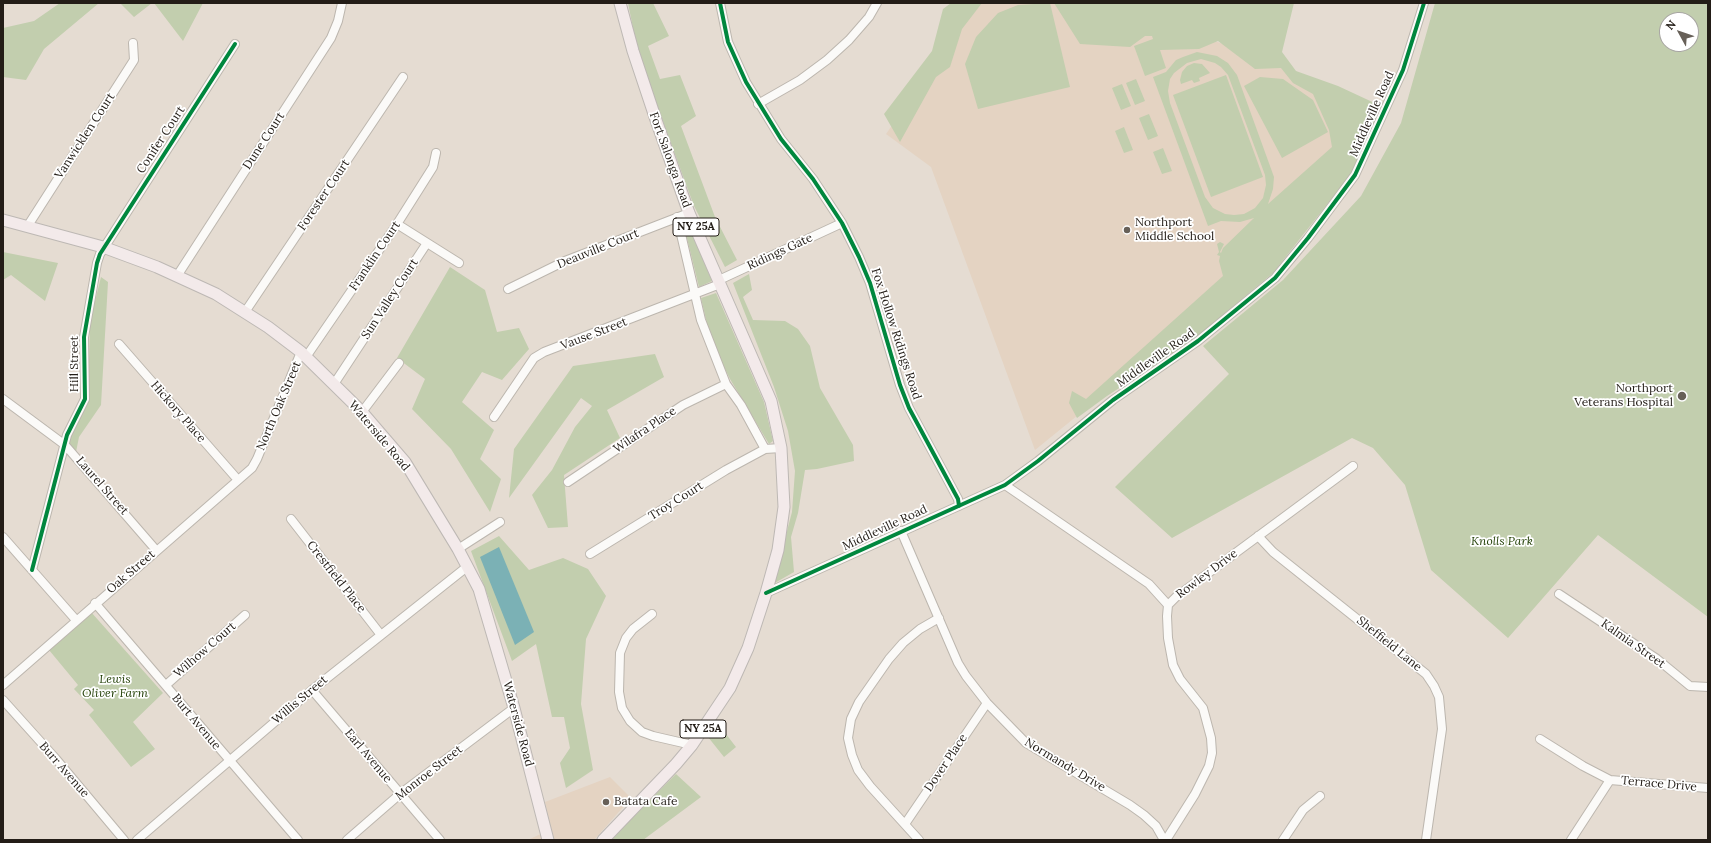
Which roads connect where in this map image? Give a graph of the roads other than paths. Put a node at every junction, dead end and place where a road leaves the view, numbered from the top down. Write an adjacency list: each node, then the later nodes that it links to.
1 (342, 3): 20 (street, Dune Court)
2 (620, 3): 11 (main road, Fort Salonga Road / NY 25A)
3 (720, 3): 9 (street, Fox Hollow Ridings Road)
4 (877, 3): 9 (street)
5 (1424, 3): 40 (street, Middleville Road)
6 (133, 43): 16 (street, Vanwicklen Court)
7 (235, 44): 18 (street, Conifer Court)
8 (403, 77): 24 (street, Forester Court)
9 (758, 104): 14 (street, Fox Hollow Ridings Road)
10 (436, 153): 15 (street, Franklin Court)
11 (689, 212): 12 (street, Deauville Court); 21 (main road, Fort Salonga Road / NY 25A)
12 (677, 217): 22 (street, Deauville Court); 23 (street, Fort Salonga Road)
13 (3, 220): 16 (main road, Waterside Road)
14 (842, 223): 21 (street, Ridings Gate); 41 (street, Fox Hollow Ridings Road)
15 (397, 224): 17 (street); 26 (street, Franklin Court)
16 (27, 227): 18 (main road, Waterside Road)
17 (427, 243): 19 (street); 28 (street, Sun Valley Court)
18 (103, 247): 20 (main road, Waterside Road); 33 (street, Hill Street)
19 (459, 263)
20 (177, 276): 24 (main road, Waterside Road)
21 (720, 282): 23 (street, Vause Street); 34 (main road, Fort Salonga Road / NY 25A)
22 (508, 289)
23 (695, 295): 29 (street, Fort Salonga Road); 32 (street, Vause Street)
24 (245, 312): 26 (main road, Waterside Road)
25 (119, 344): 38 (street, Hickory Place)
26 (304, 355): 28 (main road, Waterside Road); 36 (street, North Oak Street)
27 (399, 363): 31 (street)
28 (334, 384): 31 (main road, Waterside Road)
29 (726, 384): 35 (street, Fort Salonga Road); 39 (street, Wilafra Place)
30 (3, 399): 33 (street, Laurel Street)
31 (362, 412): 47 (main road, Waterside Road)
32 (494, 417)
33 (65, 445): 48 (street, Laurel Street); 51 (street, Hill Street)
34 (781, 448): 35 (street); 52 (main road, Fort Salonga Road / NY 25A)
35 (765, 449): 49 (street, Troy Court)
36 (257, 459): 38 (street, Oak Street)
37 (1353, 466): 45 (street, Rowley Drive)
38 (238, 480): 48 (street, Oak Street)
39 (568, 482)
40 (1005, 485): 41 (street, Middleville Road); 55 (street, Rowley Drive)
41 (959, 506): 44 (street, Middleville Road)
42 (291, 519): 60 (street, Crestfield Place)
43 (500, 522): 47 (street)
44 (901, 531): 52 (street, Middleville Road); 58 (street, Normandy Drive)
45 (1258, 536): 55 (street, Rowley Drive); 86 (street, Sheffield Lane)
46 (3, 537): 51 (street)
47 (458, 549): 50 (main road, Waterside Road)
48 (156, 550): 54 (street, Oak Street)
49 (590, 554)
50 (468, 566): 60 (street, Willis Street); 67 (main road, Waterside Road)
51 (32, 570): 59 (street)
52 (766, 593): 69 (main road, Fort Salonga Road / NY 25A)
53 (1559, 594): 63 (street, Kalmia Street)
54 (95, 603): 59 (street, Oak Street); 62 (street, Burt Avenue)
55 (1168, 605): 84 (street)
56 (652, 614): 69 (street)
57 (245, 615): 62 (street, Wilhow Court)
58 (939, 618): 66 (street, Normandy Drive); 75 (street)
59 (76, 620): 61 (street, Oak Street)
60 (381, 635): 64 (street, Willis Street)
61 (3, 685)
62 (166, 685): 70 (street, Burt Avenue)
63 (1708, 687)
64 (312, 690): 70 (street, Willis Street); 73 (street, Earl Avenue)
65 (3, 700): 76 (street, Burr Avenue)
66 (987, 703): 75 (street, Dover Place); 84 (street, Normandy Drive)
67 (514, 708): 73 (street, Monroe Street); 81 (main road, Waterside Road)
68 (1540, 738): 71 (street)
69 (692, 745): 82 (main road, Fort Salonga Road / NY 25A)
70 (228, 760): 77 (street, Willis Street); 78 (street, Burt Avenue)
71 (1610, 780): 72 (street, Terrace Drive); 87 (street)
72 (1708, 788)
73 (400, 794): 79 (street, Monroe Street); 80 (street, Earl Avenue)
74 (1320, 796): 85 (street)
75 (905, 824): 83 (street)
76 (124, 840)
77 (137, 840)
78 (298, 840)
79 (347, 840)
80 (440, 840)
81 (548, 840)
82 (602, 840)
83 (919, 840)
84 (1164, 840)
85 (1283, 840)
86 (1426, 840)
87 (1571, 840)

